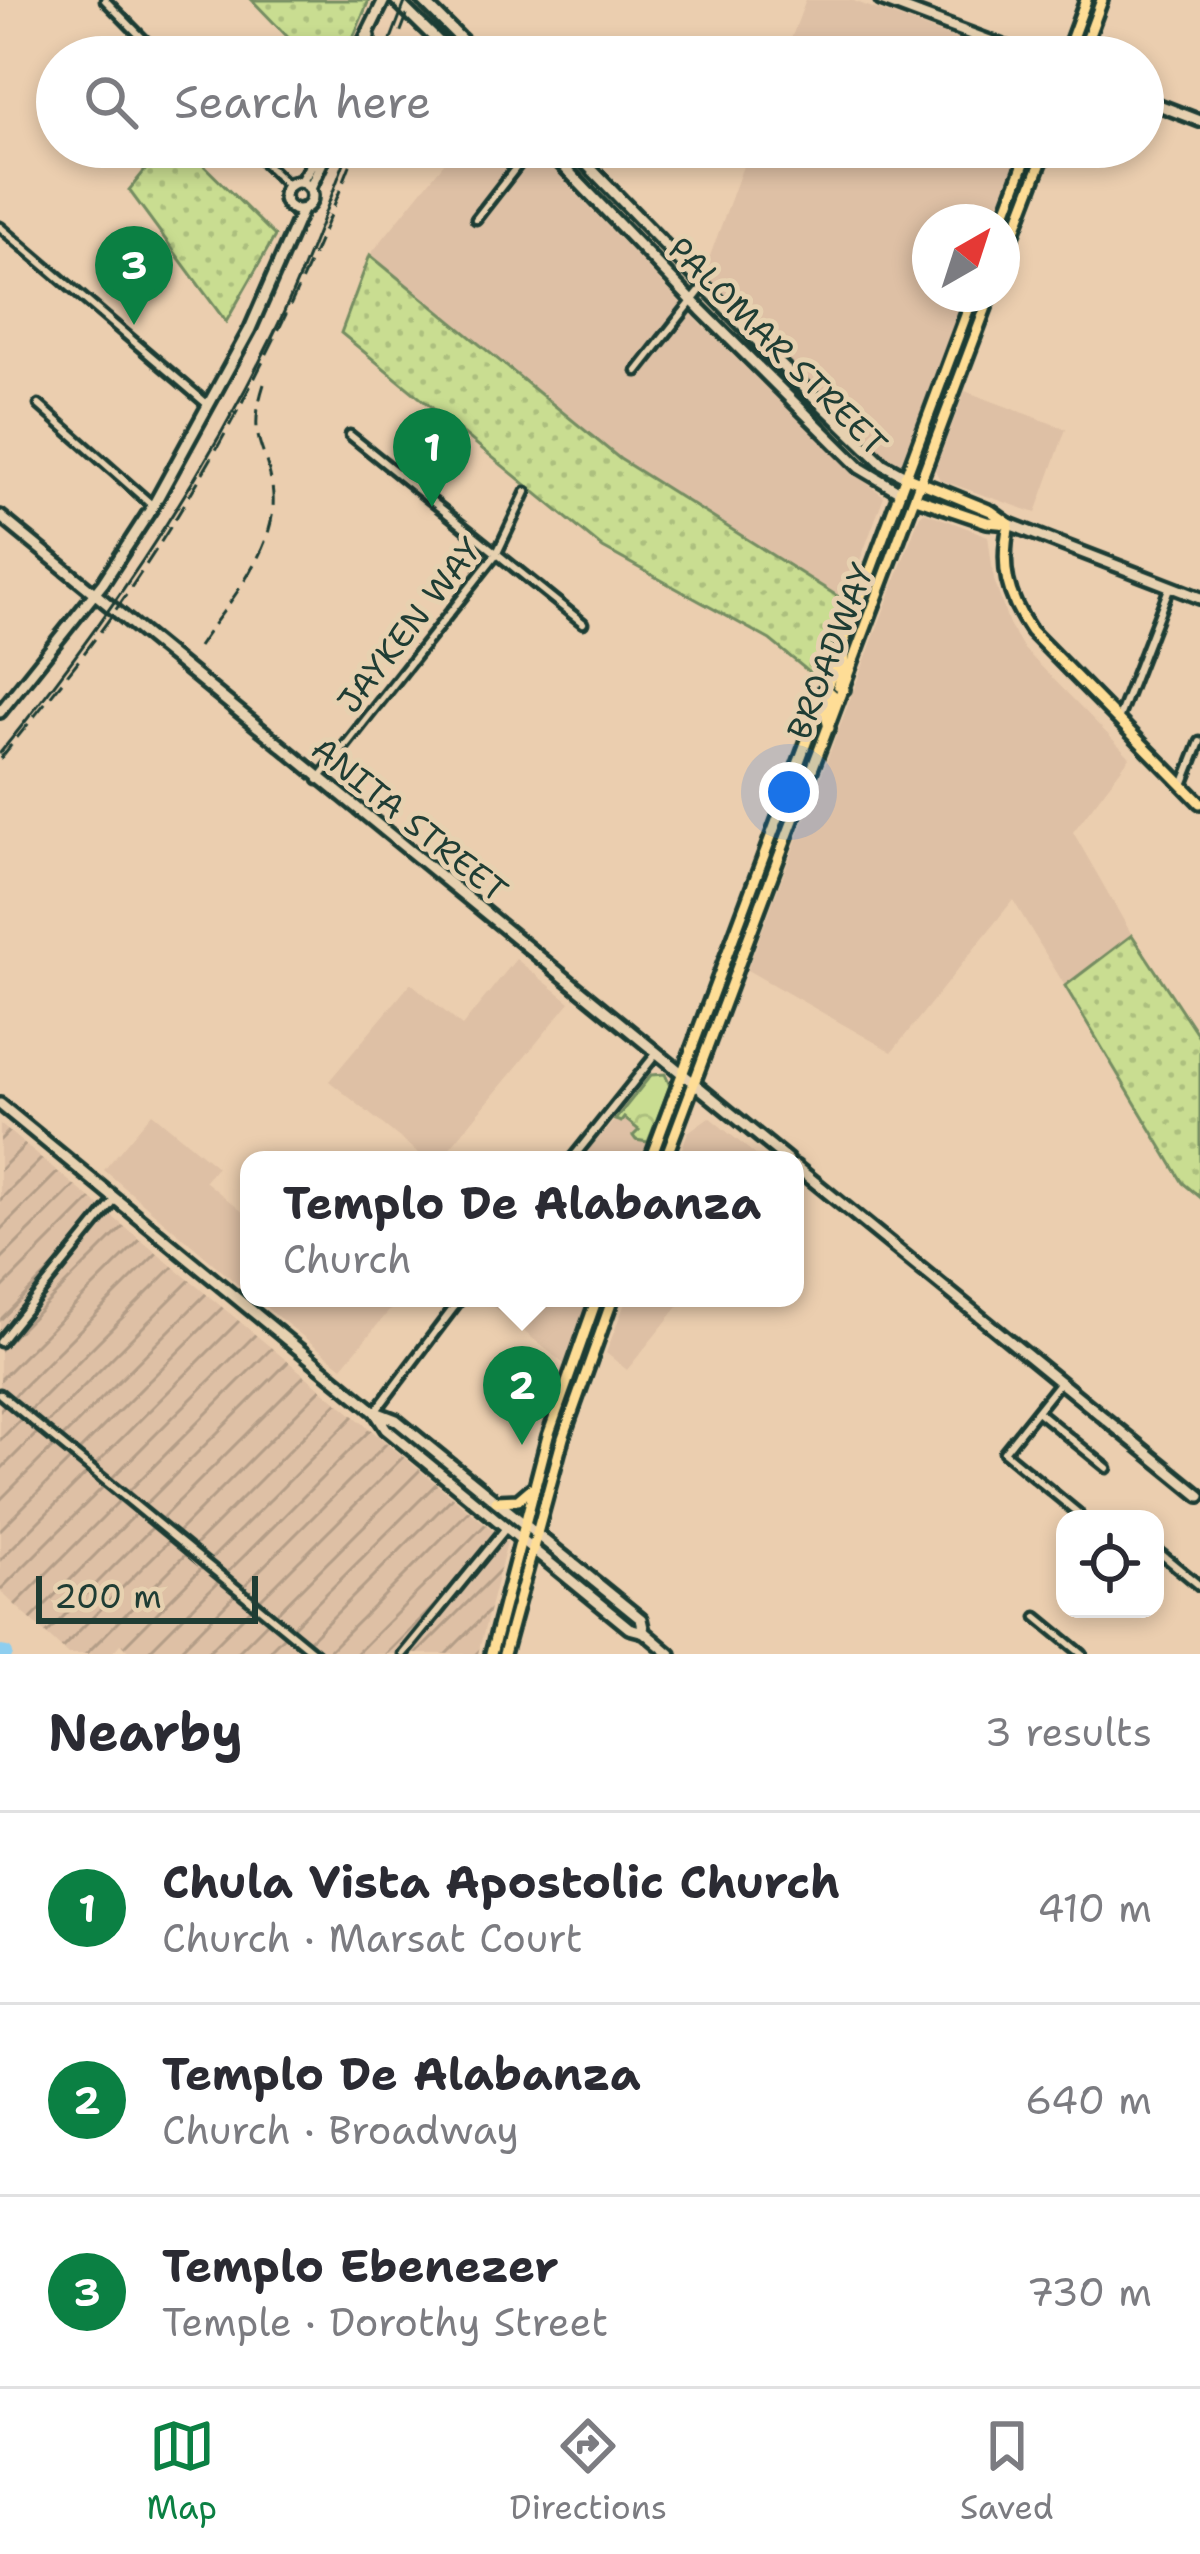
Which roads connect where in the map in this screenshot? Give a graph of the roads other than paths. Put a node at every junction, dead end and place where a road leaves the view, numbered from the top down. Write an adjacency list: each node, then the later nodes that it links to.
1 (105, 0): 8 (street)
2 (384, 0): 9 (main road)
3 (396, 0): 10 (main road)
4 (422, 0): 11 (main road)
5 (881, 0): 12 (main road)
6 (1086, 0): 13 (main road)
7 (1102, 0): 14 (main road)
8 (140, 36)
9 (369, 36)
10 (433, 36)
11 (458, 36)
12 (976, 36)
13 (1073, 36)
14 (1089, 36)
15 (1164, 107): 16 (main road)
16 (1200, 121)
17 (270, 168): 24 (street)
18 (315, 168): 25 (main road)
19 (516, 168): 30 (street)
20 (564, 168): 34 (main road, PALOMAR STREET)
21 (590, 168): 33 (main road, PALOMAR STREET)
22 (1022, 168): 26 (main road)
23 (1039, 168): 29 (main road)
24 (288, 186): 25 (main road); 27 (main road)
25 (306, 186): 28 (main road)
26 (1009, 204)
27 (288, 207): 28 (main road); 32 (main road)
28 (302, 210): 32 (main road)
29 (1020, 217)
30 (476, 219)
31 (0, 226): 39 (street)
32 (283, 250): 39 (main road)
33 (704, 286): 34 (street); 41 (main road, PALOMAR STREET)
34 (693, 300): 37 (street); 44 (main road, PALOMAR STREET)
35 (967, 312): 41 (main road, BROADWAY)
36 (984, 312): 42 (main road, BROADWAY)
37 (637, 371)
38 (40, 405): 46 (street)
39 (210, 406): 46 (main road)
40 (350, 435): 49 (street)
41 (905, 476): 42 (main road, PALOMAR STREET); 44 (main road, BROADWAY)
42 (922, 484): 45 (main road, BROADWAY); 48 (main road, PALOMAR STREET)
43 (526, 492): 49 (street, JAYKEN WAY)
44 (900, 492): 45 (main road, PALOMAR STREET); 54 (main road, BROADWAY)
45 (916, 498): 48 (main road, PALOMAR STREET); 56 (main road, BROADWAY)
46 (153, 506): 51 (main road)
47 (0, 517): 51 (main road, ANITA STREET)
48 (1009, 524): 50 (main road, PALOMAR STREET); 58 (main road)
49 (496, 553): 53 (street); 61 (street, JAYKEN WAY)
50 (1170, 586): 52 (main road, PALOMAR STREET); 58 (street)
51 (94, 594): 57 (main road); 61 (main road, ANITA STREET)
52 (1200, 598)
53 (583, 623)
54 (840, 650): 55 (main road, BROADWAY); 56 (main road)
55 (825, 688): 59 (main road); 64 (main road, BROADWAY)
56 (844, 689): 59 (main road, BROADWAY)
57 (0, 712)
58 (1118, 718): 62 (main road)
59 (829, 728): 65 (main road, BROADWAY)
60 (1200, 742): 62 (street)
61 (318, 780): 66 (main road, ANITA STREET)
62 (1183, 785): 63 (main road)
63 (1200, 802)
64 (765, 850): 65 (main road); 67 (main road, BROADWAY)
65 (780, 856): 68 (main road, BROADWAY)
66 (656, 1054): 67 (main road, ANITA STREET); 70 (street)
67 (682, 1075): 68 (main road, ANITA STREET); 71 (main road, BROADWAY)
68 (694, 1084): 72 (main road, BROADWAY); 73 (main road, ANITA STREET)
69 (0, 1104): 75 (main road)
70 (578, 1151)
71 (653, 1151)
72 (668, 1151)
73 (777, 1151)
74 (804, 1173): 82 (main road, ANITA STREET)
75 (116, 1199): 76 (main road); 81 (street)
76 (240, 1301)
77 (247, 1307): 85 (main road)
78 (454, 1307): 85 (street)
79 (594, 1307): 87 (main road)
80 (611, 1307): 93 (main road)
81 (0, 1342)
82 (1059, 1383): 84 (street); 88 (main road, ANITA STREET)
83 (0, 1394): 100 (street)
84 (1037, 1411): 86 (street); 90 (street)
85 (375, 1412): 89 (main road); 92 (main road)
86 (1107, 1468)
87 (536, 1484): 89 (main road); 91 (main road)
88 (1200, 1496)
89 (496, 1501): 91 (main road)
90 (1074, 1510)
91 (526, 1526): 93 (main road); 94 (main road)
92 (506, 1528): 94 (main road); 101 (street)
93 (536, 1533): 95 (main road); 99 (main road)
94 (520, 1540): 95 (main road); 102 (main road)
95 (531, 1548): 99 (main road); 103 (main road)
96 (1164, 1556): 97 (street)
97 (1200, 1586)
98 (1037, 1617): 105 (street)
99 (644, 1633): 104 (main road)
100 (316, 1654)
101 (403, 1654)
102 (490, 1654)
103 (504, 1654)
104 (670, 1654)
105 (1082, 1654)

